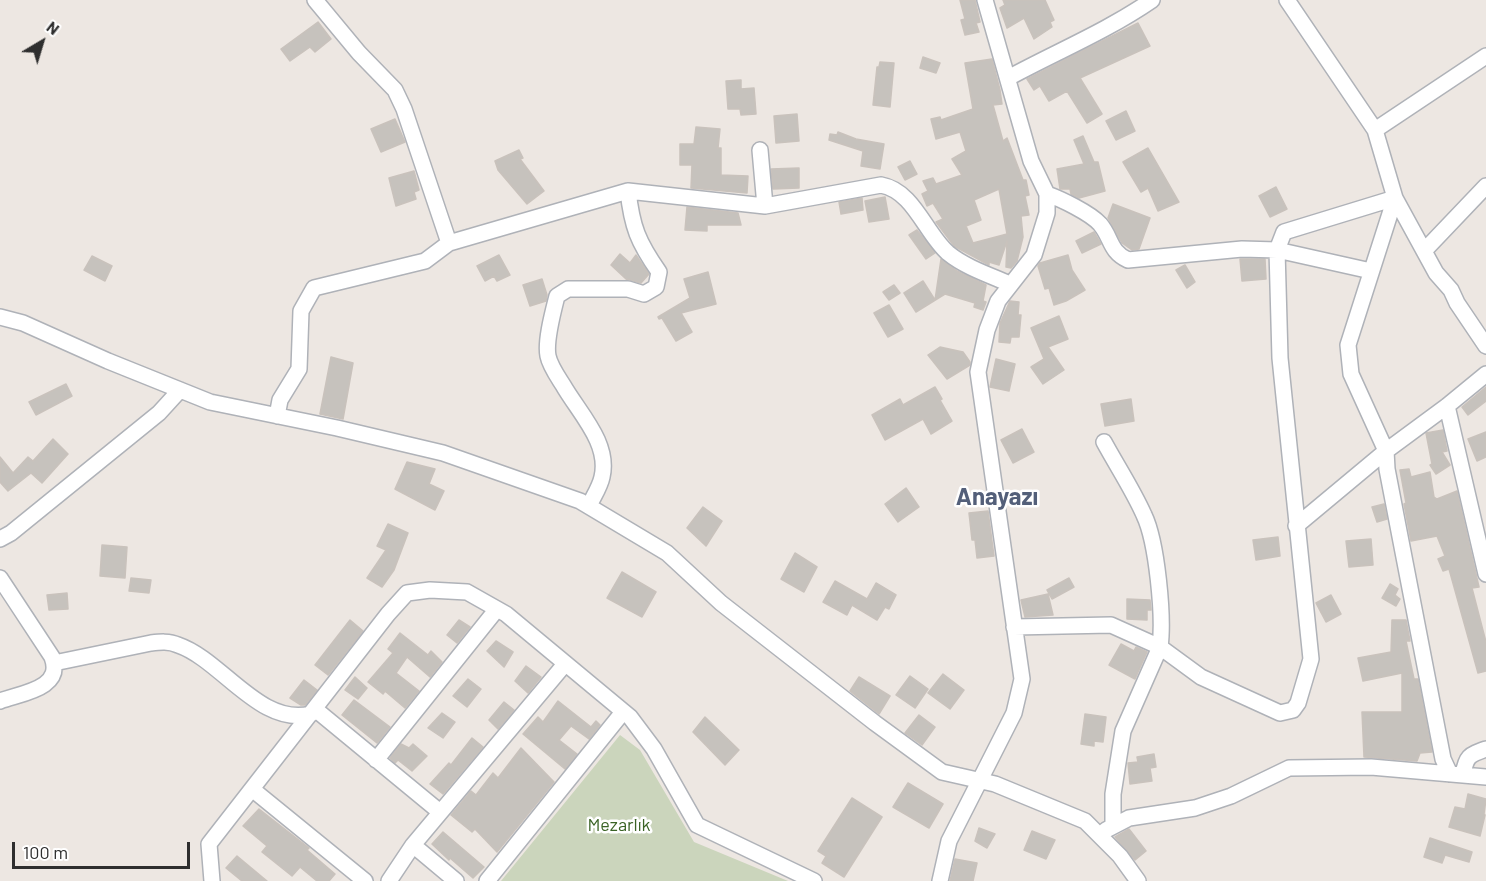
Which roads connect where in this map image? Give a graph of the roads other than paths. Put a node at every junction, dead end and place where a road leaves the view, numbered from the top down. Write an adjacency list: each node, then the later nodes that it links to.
1 (315, 0): 14 (street)
2 (985, 0): 6 (street)
3 (1152, 0): 6 (street)
4 (1287, 0): 7 (street)
5 (1486, 56): 7 (street)
6 (1008, 78): 11 (street)
7 (1375, 130): 12 (street)
8 (760, 150): 13 (street)
9 (1486, 186): 16 (street)
10 (628, 192): 13 (street); 14 (street); 27 (street)
11 (1047, 194): 15 (street); 18 (street)
12 (1395, 198): 15 (street); 16 (street); 17 (street)
13 (765, 206): 18 (street)
14 (449, 243): 24 (street)
15 (1277, 250): 17 (street); 28 (street)
16 (1424, 251): 20 (street)
17 (1371, 271): 26 (street)
18 (1010, 284): 33 (street)
19 (0, 317): 22 (street)
20 (1486, 346)
21 (1486, 374): 23 (street)
22 (180, 390): 24 (street); 29 (street)
23 (1447, 406): 26 (street); 30 (street)
24 (277, 416): 27 (street)
25 (1104, 442): 34 (street)
26 (1386, 451): 28 (street); 42 (street)
27 (588, 506): 44 (street)
28 (1296, 526): 34 (street)
29 (0, 539)
30 (1486, 574)
31 (0, 578): 35 (street)
32 (497, 609): 36 (street); 38 (street); 41 (street)
33 (1014, 627): 34 (street); 44 (street)
34 (1160, 647): 47 (street)
35 (54, 663): 37 (street); 38 (street)
36 (565, 664): 39 (street); 46 (street)
37 (0, 700)
38 (313, 711): 41 (street); 45 (street)
39 (623, 712): 51 (street); 55 (street)
40 (1486, 749): 42 (street)
41 (376, 760): 46 (street)
42 (1456, 774): 43 (street); 47 (street)
43 (1486, 777)
44 (981, 781): 48 (street); 56 (street)
45 (252, 789): 50 (street); 52 (street)
46 (441, 812): 49 (street)
47 (1113, 826): 48 (street)
48 (1098, 834): 57 (street)
49 (412, 846): 53 (street); 54 (street)
50 (215, 878)
51 (810, 880)
52 (365, 881)
53 (389, 881)
54 (456, 881)
55 (487, 881)
56 (940, 881)
57 (1138, 881)

